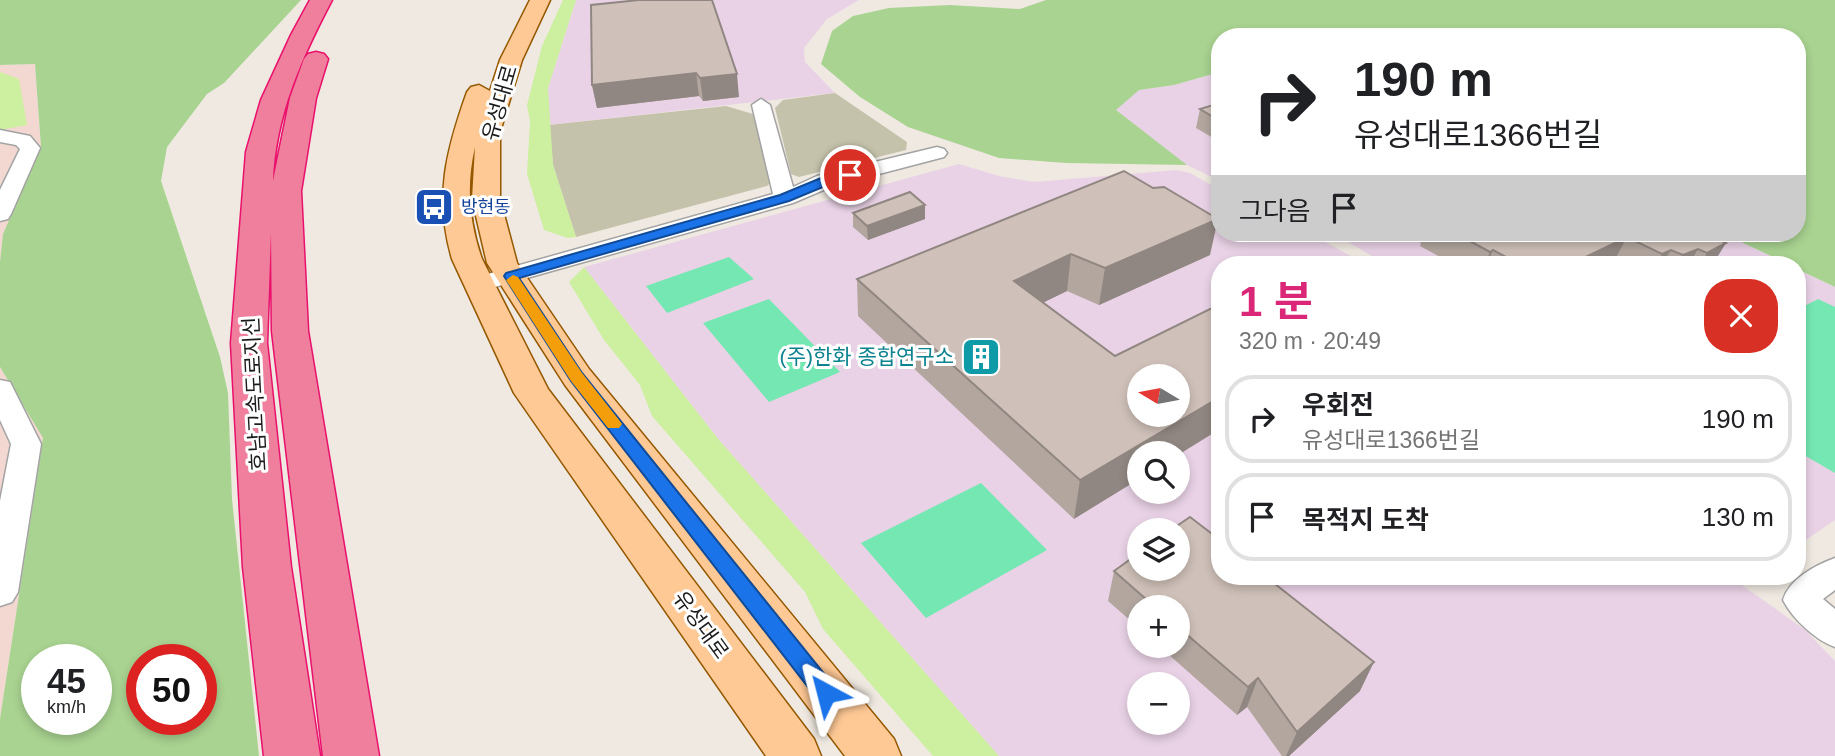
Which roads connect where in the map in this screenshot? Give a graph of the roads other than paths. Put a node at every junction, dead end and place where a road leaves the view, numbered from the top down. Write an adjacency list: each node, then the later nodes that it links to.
1 (321, 0): 15 (highway, 호남고속도로지선)
2 (341, 0): 16 (highway, 호남고속도로지선)
3 (520, 0): 10 (main road, 유성대로)
4 (540, 0): 10 (main road, 유성대로)
5 (761, 105): 8 (street)
6 (0, 136): 9 (street)
7 (937, 153): 8 (street)
8 (785, 198): 10 (street)
9 (0, 214)
10 (495, 280): 17 (main road, 유성대로); 18 (main road, 유성대로)
11 (0, 389): 13 (street)
12 (1835, 572): 14 (street)
13 (0, 592)
14 (1835, 632)
15 (292, 756)
16 (351, 756)
17 (796, 756)
18 (876, 756)

